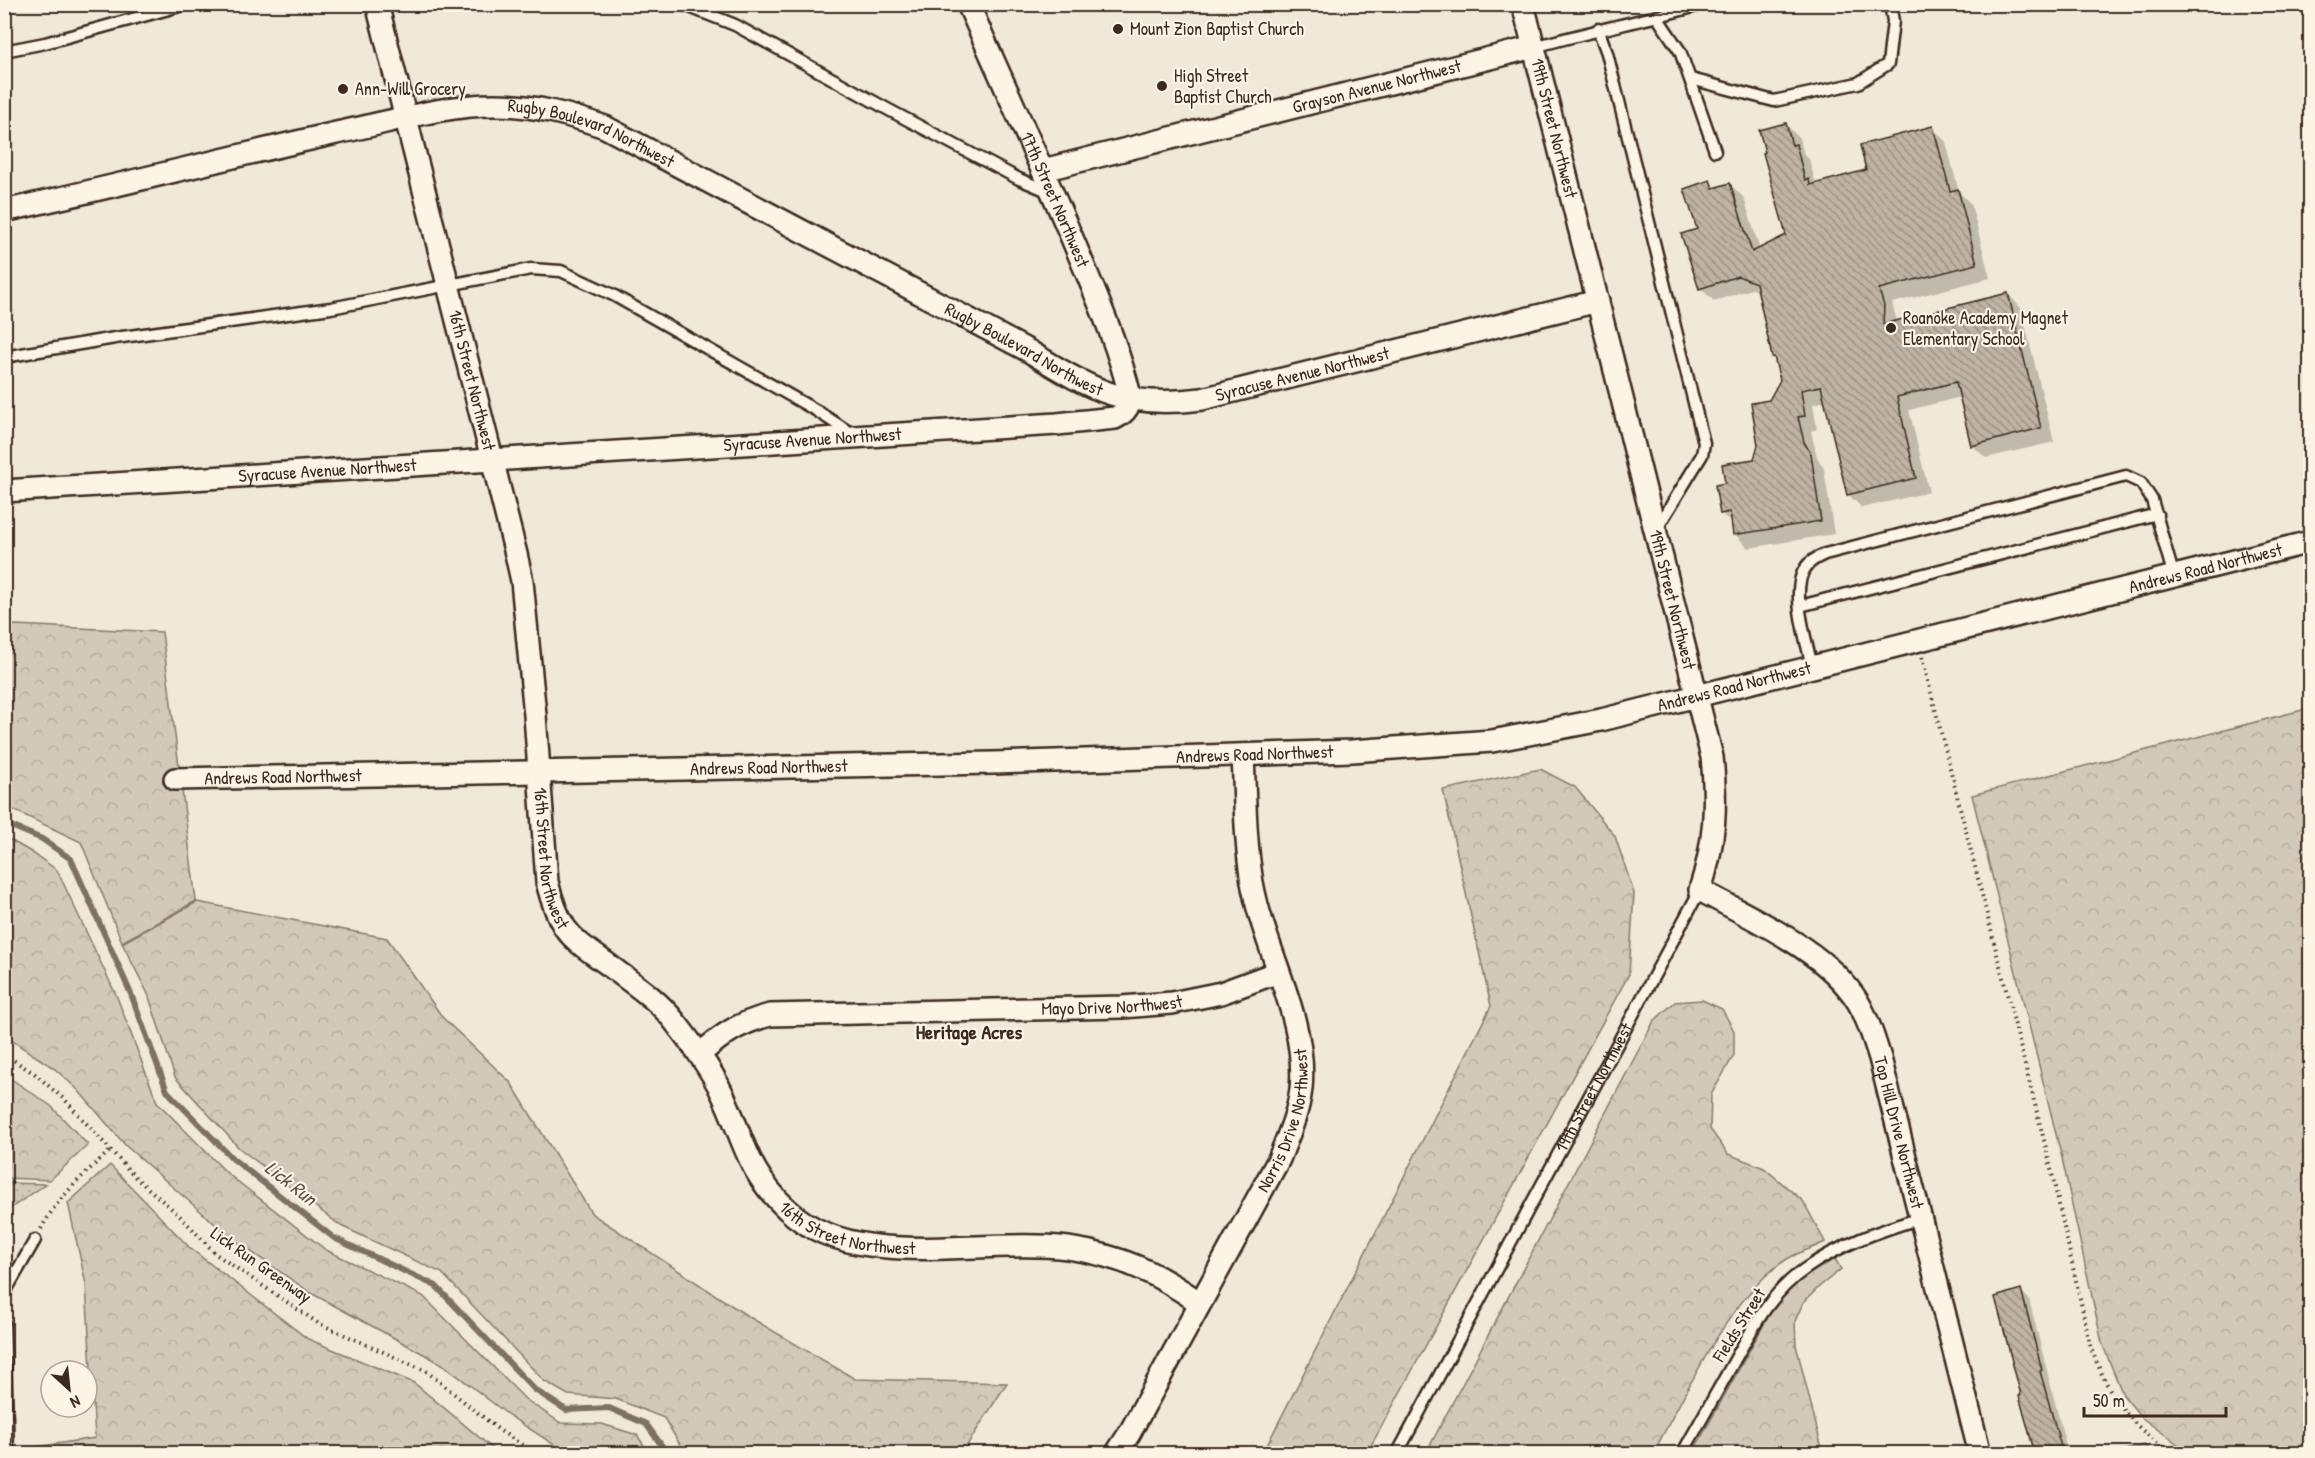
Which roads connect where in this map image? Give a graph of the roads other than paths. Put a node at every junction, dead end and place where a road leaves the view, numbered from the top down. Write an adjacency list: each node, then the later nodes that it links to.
1 (187, 4): 11 (lane)
2 (377, 4): 13 (street, 16th Street Northwest)
3 (682, 4): 16 (lane)
4 (968, 4): 15 (street, 17th Street Northwest)
5 (1523, 4): 10 (street, 19th Street Northwest)
6 (1704, 4): 8 (lane)
7 (1890, 4): 12 (lane)
8 (1657, 17): 9 (lane); 12 (lane)
9 (1598, 29): 10 (lane); 26 (lane)
10 (1534, 47): 15 (street, Grayson Avenue Northwest); 19 (street, 19th Street Northwest)
11 (4, 51)
12 (1691, 79): 14 (lane)
13 (406, 118): 17 (street, Rugby Boulevard Northwest); 18 (street, 16th Street Northwest); 21 (street, Rugby Boulevard Northwest)
14 (1715, 151)
15 (1043, 170): 16 (street, 17th Street Northwest)
16 (1053, 194): 21 (street, 17th Street Northwest)
17 (4, 212)
18 (447, 285): 20 (lane); 22 (lane); 23 (street, 16th Street Northwest)
19 (1598, 301): 21 (street, Syracuse Avenue Northwest); 26 (street, 19th Street Northwest)
20 (4, 357)
21 (1131, 400): 22 (street, Syracuse Avenue Northwest)
22 (857, 437): 23 (street, Syracuse Avenue Northwest)
23 (491, 460): 24 (street, Syracuse Avenue Northwest); 33 (street, 16th Street Northwest)
24 (4, 491)
25 (2157, 514): 28 (lane); 29 (lane); 29 (lane)
26 (1655, 532): 31 (street, 19th Street Northwest)
27 (2310, 542): 28 (street, Andrews Road Northwest)
28 (2174, 577): 30 (street, Andrews Road Northwest)
29 (1800, 606): 30 (lane)
30 (1812, 668): 31 (street, Andrews Road Northwest)
31 (1697, 696): 32 (street, Andrews Road Northwest); 35 (street, 19th Street Northwest)
32 (1243, 755): 33 (street, Andrews Road Northwest); 36 (street, Norris Drive Northwest)
33 (538, 771): 34 (street, Andrews Road Northwest); 37 (street, 16th Street Northwest)
34 (175, 779)
35 (1700, 890): 38 (street, Top Hill Drive Northwest); 45 (lane, 19th Street Northwest)
36 (1278, 972): 37 (street, Mayo Drive Northwest); 41 (street, Norris Drive Northwest)
37 (700, 1054): 41 (street, 16th Street Northwest)
38 (1921, 1218): 46 (lane, Fields Street); 47 (street, Top Hill Drive Northwest)
39 (35, 1240): 40 (lane)
40 (4, 1294)
41 (1200, 1303): 44 (street, Norris Drive Northwest)
42 (4, 1323): 43 (lane)
43 (7, 1447)
44 (1116, 1454)
45 (1397, 1454)
46 (1682, 1454)
47 (1980, 1454)

